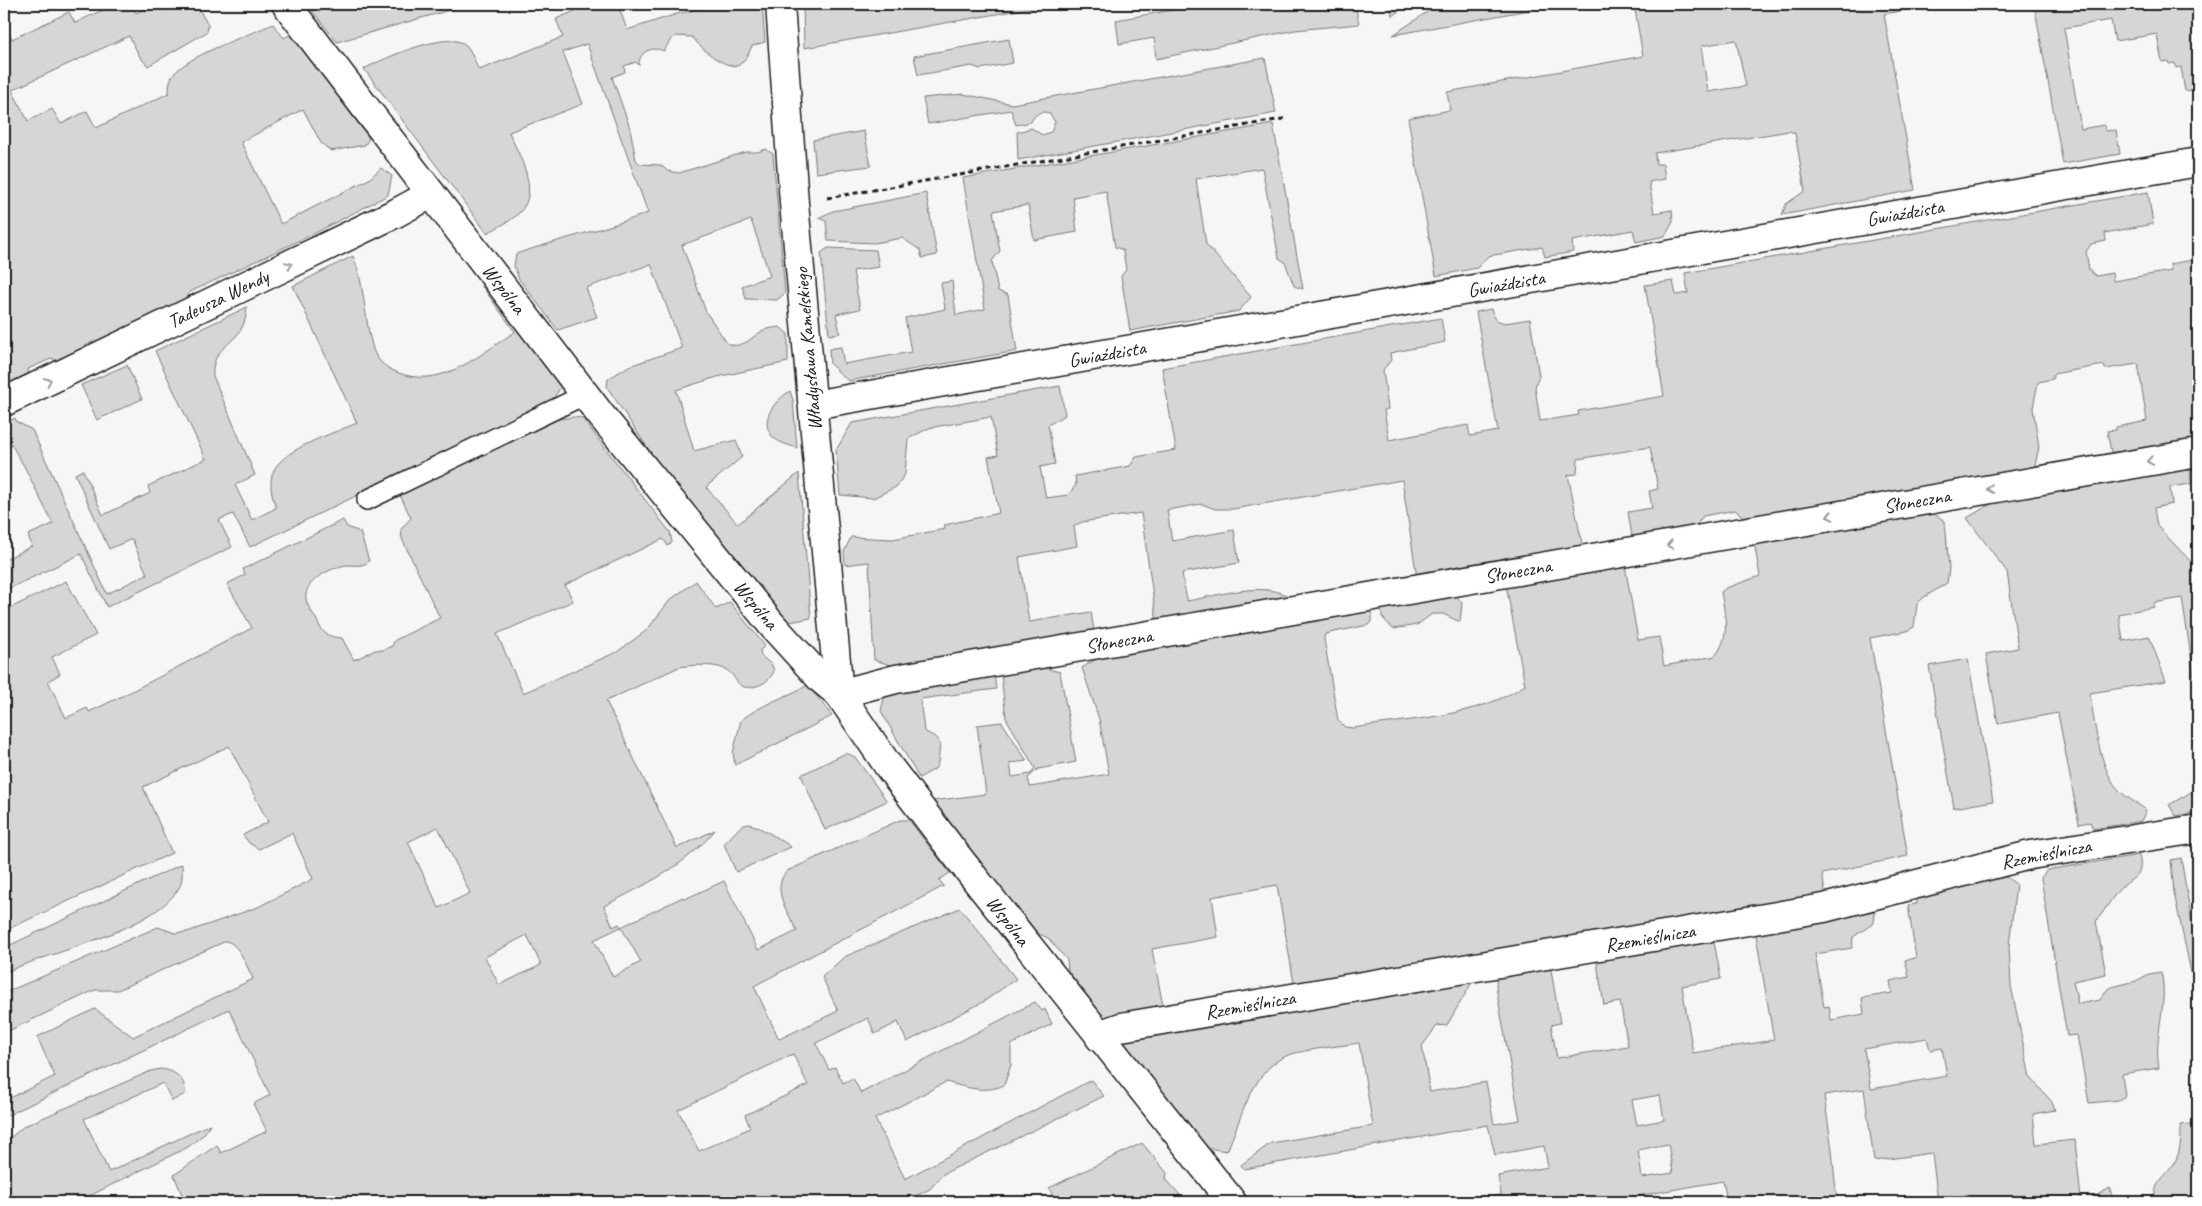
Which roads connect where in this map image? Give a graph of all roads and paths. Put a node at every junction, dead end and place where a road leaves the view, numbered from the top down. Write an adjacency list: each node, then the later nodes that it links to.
1 (286, 4): 5 (street, Wspólna)
2 (780, 4): 6 (street, Władysława Kamelskiego)
3 (1288, 118): 6 (path)
4 (2198, 162): 9 (street, Gwiaździsta)
5 (431, 194): 7 (street, Wspólna); 8 (street, Tadeusza Wendy, one-way to 5)
6 (794, 203): 9 (street, Władysława Kamelskiego)
7 (586, 394): 11 (lane); 12 (street, Wspólna)
8 (4, 402)
9 (813, 404): 12 (street, Władysława Kamelskiego)
10 (2198, 453): 12 (street, Słoneczna, one-way to 12)
11 (367, 500)
12 (839, 694): 14 (street, Wspólna)
13 (2198, 829): 14 (street, Rzemieślnicza)
14 (1100, 1038): 15 (street, Wspólna)
15 (1232, 1202)

